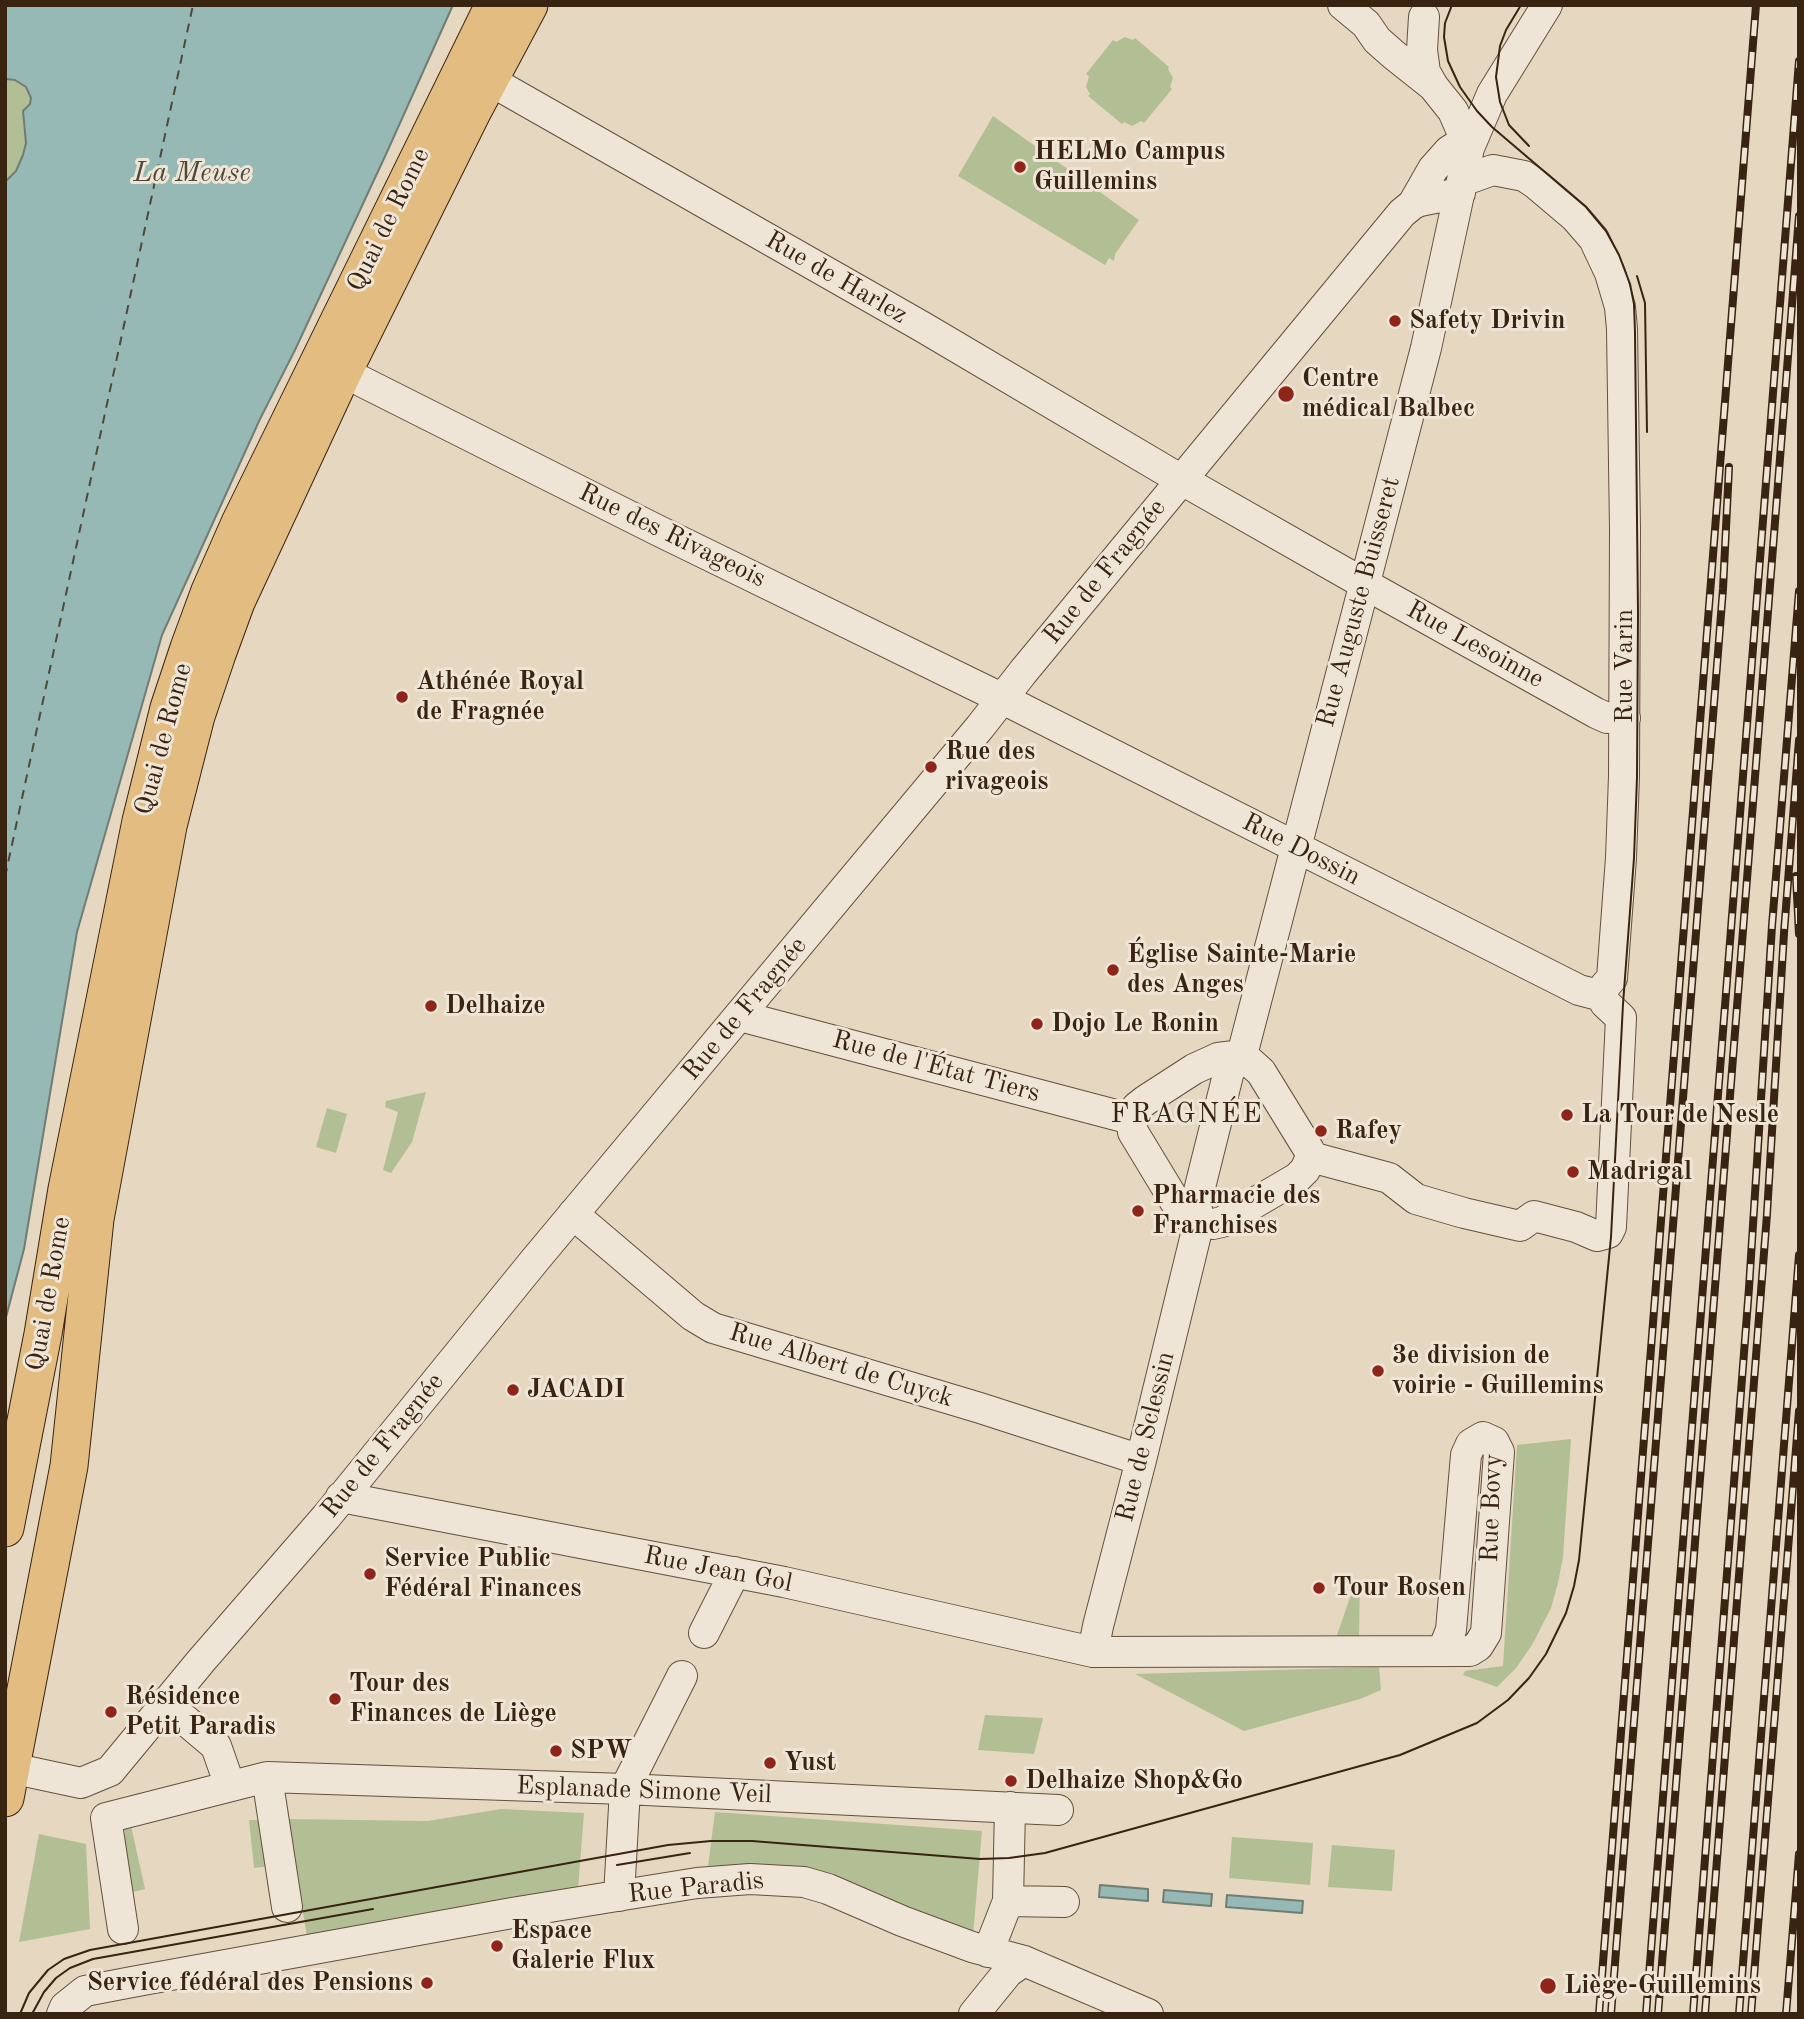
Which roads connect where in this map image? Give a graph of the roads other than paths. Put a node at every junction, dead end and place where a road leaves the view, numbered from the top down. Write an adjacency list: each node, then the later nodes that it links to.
1 (494, 5): 7 (main road, Quai de Rome)
2 (529, 5): 7 (main road, Quai de Rome)
3 (1343, 5): 6 (street)
4 (1547, 5): 9 (street, Rue Auguste Buisseret)
5 (1427, 11): 6 (street); 8 (street)
6 (1366, 24): 8 (street)
7 (476, 72): 12 (main road, Quai de Rome); 13 (street, Rue de Harlez)
8 (1433, 86): 9 (street)
9 (1467, 144): 10 (street, Rue Auguste Buisseret); 11 (street, Rue de Fragnée)
10 (1461, 187): 11 (street); 14 (street, Rue Auguste Buisseret); 16 (street, Rue Varin)
11 (1413, 204): 13 (street, Rue de Fragnée)
12 (331, 365): 15 (street, Rue des Rivageois); 25 (main road, Quai de Rome); 28 (main road, Quai de Rome)
13 (1182, 479): 14 (street, Rue Lesoinne); 15 (street, Rue de Fragnée)
14 (1363, 583): 16 (street, Rue Lesoinne); 17 (street, Rue Auguste Buisseret)
15 (1003, 699): 17 (street, Rue Dossin); 19 (street, Rue de Fragnée)
16 (1625, 718): 18 (street, Rue Varin)
17 (1296, 846): 18 (street, Rue Dossin); 20 (street, Rue Auguste Buisseret)
18 (1602, 996): 22 (street)
19 (740, 1016): 21 (street, Rue de l'État Tiers); 23 (street, Rue de Fragnée)
20 (1242, 1055): 21 (street); 22 (street); 24 (street, Rue de Sclessin)
21 (1131, 1118): 24 (street)
22 (1311, 1157): 24 (street)
23 (573, 1214): 26 (street, Rue Albert de Cuyck); 27 (street, Rue de Fragnée)
24 (1199, 1222): 26 (street, Rue de Sclessin)
25 (91, 1245): 33 (main road, Quai de Rome); 37 (main road, Quai de Rome)
26 (1141, 1460): 32 (street, Rue de Sclessin)
27 (341, 1497): 29 (street, Rue Jean Gol); 35 (street, Rue de Fragnée)
28 (5, 1528)
29 (735, 1573): 30 (street); 32 (street, Rue Jean Gol)
30 (704, 1633)
31 (1443, 1650): 31 (street, Rue Bovy); 32 (street, Rue Bovy)
32 (1093, 1652)
33 (5, 1674)
34 (682, 1676): 39 (street)
35 (166, 1704): 37 (street, Rue de Fragnée); 38 (street)
36 (267, 1777): 38 (street, Esplanade Simone Veil); 39 (street, Esplanade Simone Veil); 45 (street)
37 (7, 1778)
38 (230, 1786): 46 (street, Esplanade Simone Veil)
39 (625, 1789): 40 (street, Esplanade Simone Veil); 42 (street)
40 (1010, 1807): 41 (street, Esplanade Simone Veil); 43 (street)
41 (1058, 1810)
42 (619, 1896): 47 (street, Rue Paradis); 49 (street, Rue Paradis)
43 (1008, 1901): 44 (street); 47 (street)
44 (1064, 1902)
45 (287, 1907)
46 (122, 1929)
47 (988, 1952): 48 (street, Rue Paradis)
48 (1024, 1961): 50 (street); 51 (street, Rue Paradis)
49 (63, 2010)
50 (974, 2014)
51 (1147, 2014)

